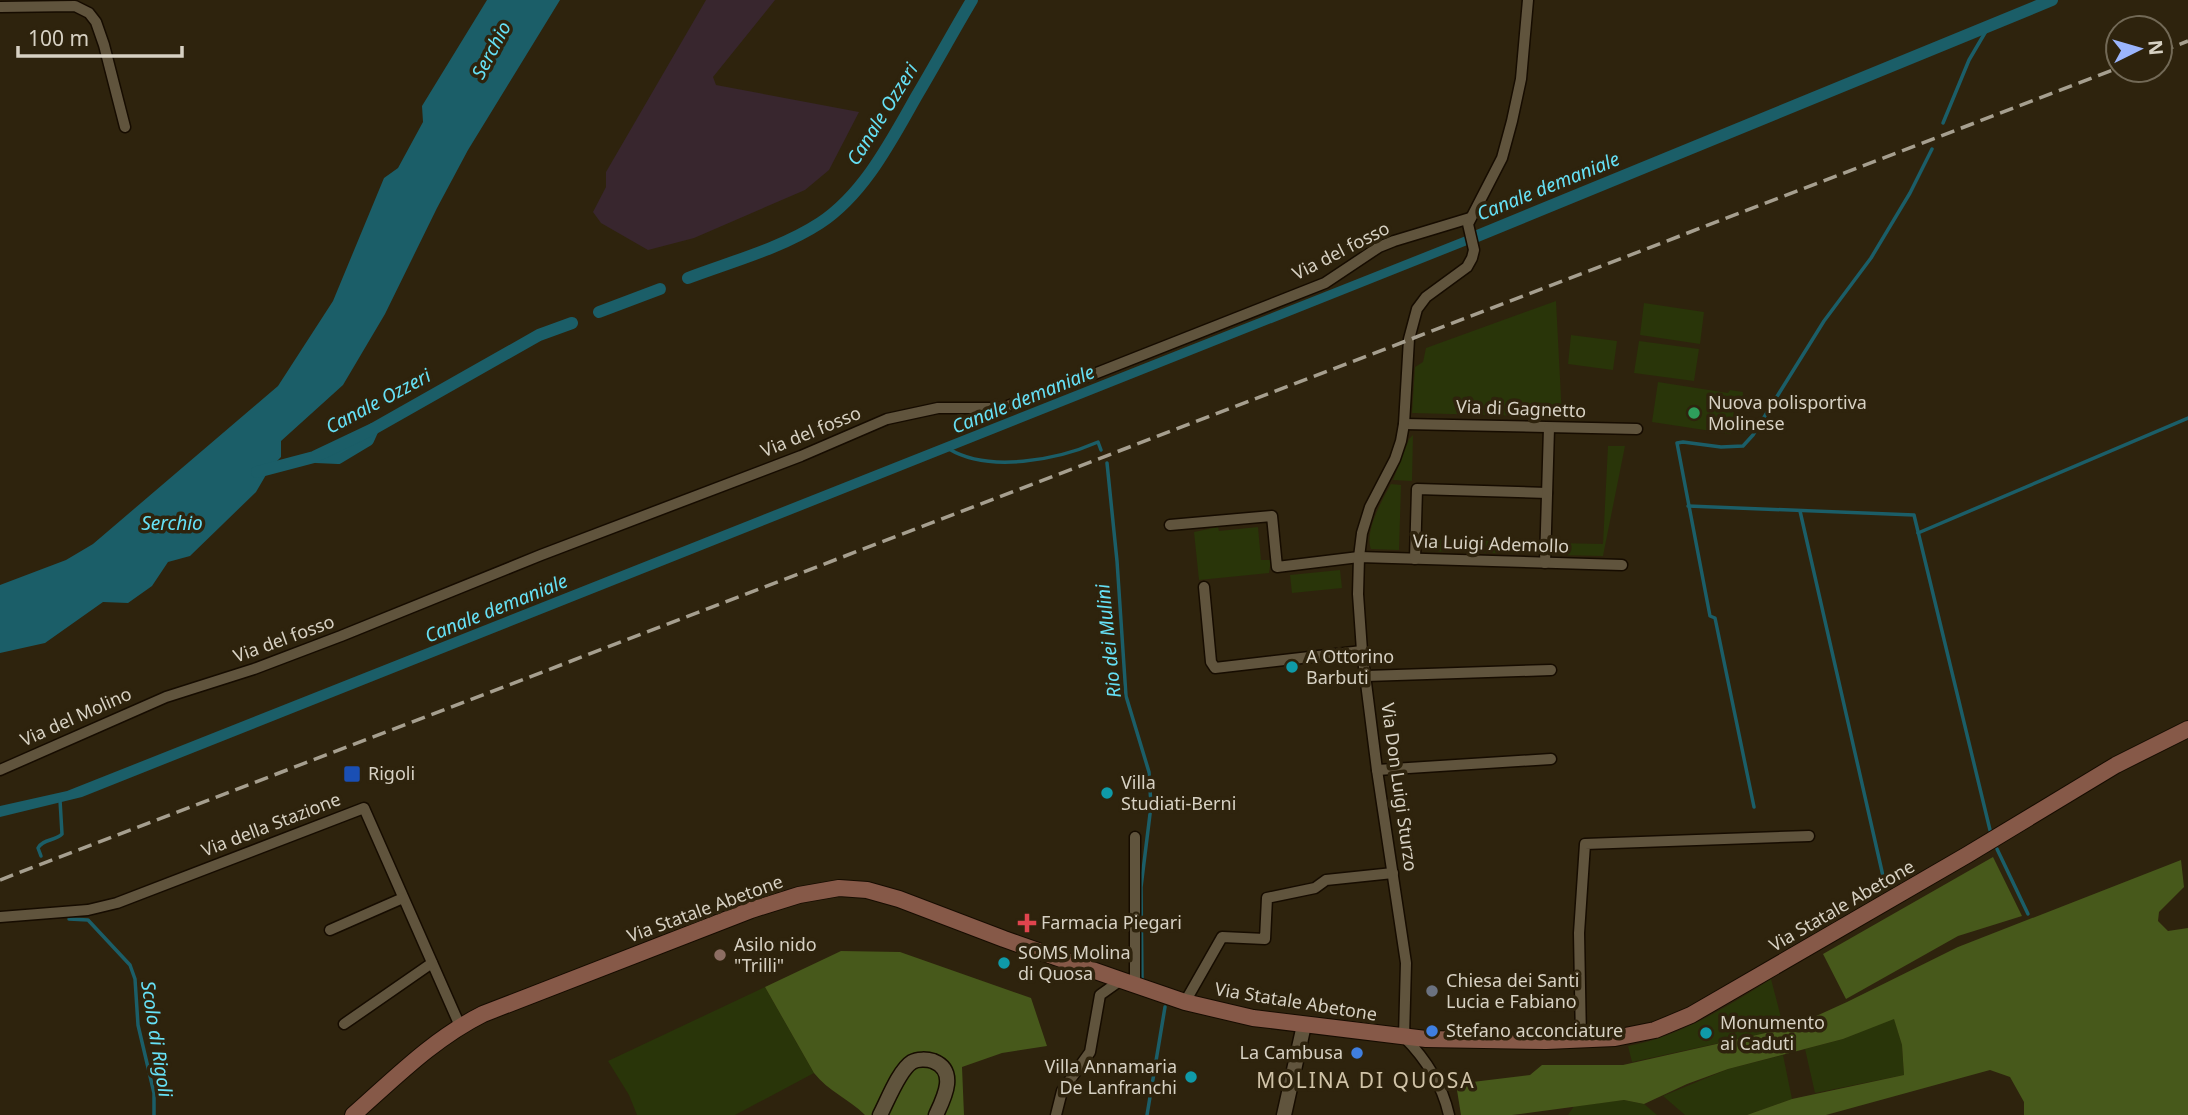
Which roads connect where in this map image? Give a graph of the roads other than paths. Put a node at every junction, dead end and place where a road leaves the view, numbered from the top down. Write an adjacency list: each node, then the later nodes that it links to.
1 (1528, 0): 4 (street, Via Don Luigi Sturzo)
2 (0, 7): 3 (street)
3 (125, 127)
4 (1471, 218): 5 (street, Via Don Luigi Sturzo); 18 (street, Via del fosso)
5 (1404, 424): 6 (street, Via di Gagnetto); 10 (street, Via Don Luigi Sturzo)
6 (1549, 428): 7 (street, Via di Gagnetto); 8 (street)
7 (1637, 429)
8 (1547, 493): 11 (street); 12 (street)
9 (1170, 525): 10 (street, Via Luigi Ademollo)
10 (1359, 557): 11 (street, Via Luigi Ademollo); 15 (street, Via Don Luigi Sturzo)
11 (1415, 559): 12 (street, Via Luigi Ademollo)
12 (1545, 563): 13 (street, Via Luigi Ademollo)
13 (1622, 565)
14 (1204, 587): 15 (street)
15 (1363, 651): 17 (street, Via Don Luigi Sturzo)
16 (1551, 670): 17 (street)
17 (1366, 676): 22 (street, Via Don Luigi Sturzo)
18 (166, 697): 21 (street, Via del Molino)
19 (2188, 729): 36 (main road, Via Statale Abetone)
20 (1551, 759): 22 (street)
21 (0, 770)
22 (1377, 770): 25 (street, Via Don Luigi Sturzo)
23 (1809, 836): 36 (street)
24 (1135, 837): 30 (street)
25 (1393, 873): 31 (street); 35 (street, Via Don Luigi Sturzo)
26 (403, 898): 27 (street, Via della Stazione); 28 (street); 29 (street, Via della Stazione)
27 (0, 917)
28 (330, 930)
29 (432, 963): 32 (street); 34 (street, Via della Stazione)
30 (1128, 982): 31 (main road, Via Statale Abetone); 34 (main road, Via Statale Abetone); 40 (street)
31 (1185, 1002): 33 (main road, Via Statale Abetone)
32 (344, 1024)
33 (1304, 1025): 35 (main road, Via Statale Abetone); 41 (street)
34 (460, 1026): 37 (main road, Via Statale Abetone)
35 (1404, 1037): 36 (main road, Via Statale Abetone); 42 (street)
36 (1581, 1040)
37 (353, 1115)
38 (880, 1115): 39 (street)
39 (936, 1115)
40 (1056, 1115)
41 (1284, 1115)
42 (1449, 1115)

